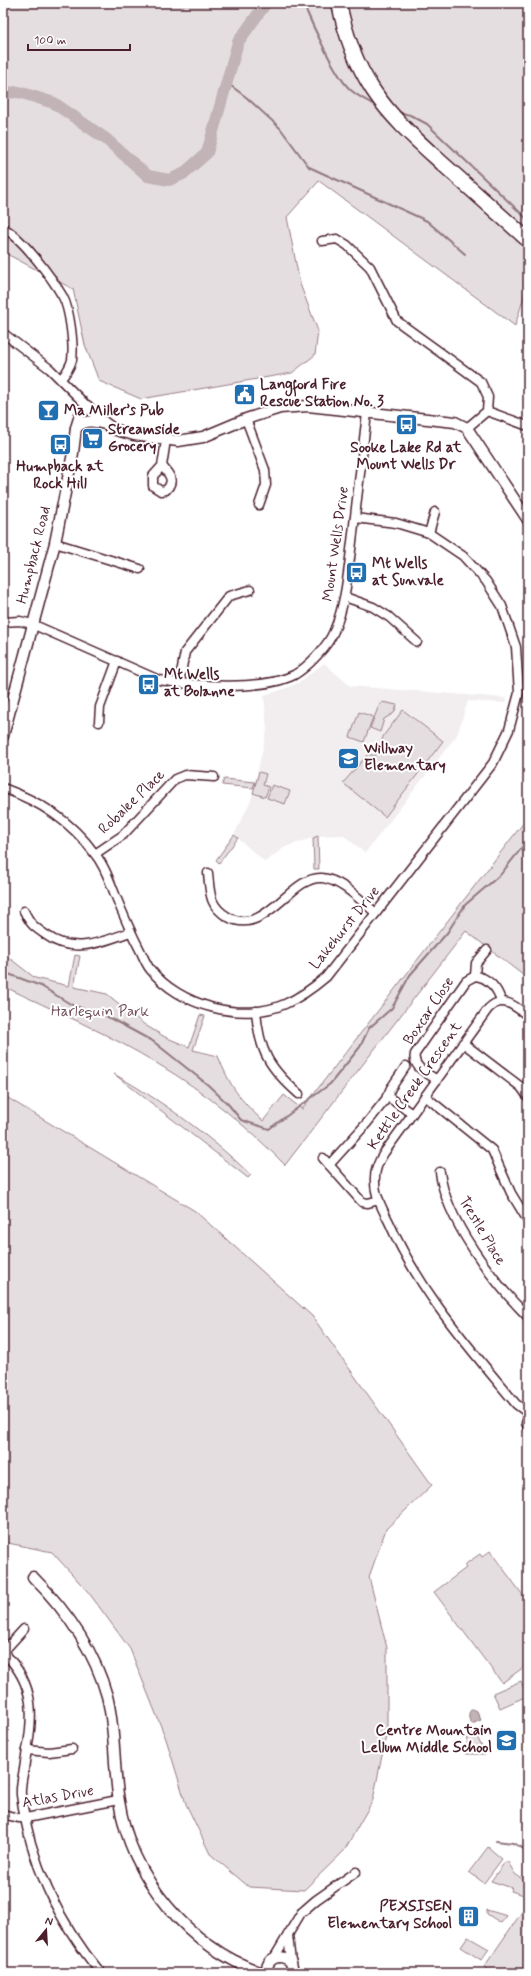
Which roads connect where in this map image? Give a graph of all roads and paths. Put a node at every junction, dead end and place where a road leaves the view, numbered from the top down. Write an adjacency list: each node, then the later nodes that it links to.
1 (339, 3): 5 (highway)
2 (347, 3): 4 (highway)
3 (3, 228): 8 (street)
4 (528, 230)
5 (528, 240)
6 (322, 241): 10 (street)
7 (3, 333): 8 (street)
8 (61, 379): 9 (street)
9 (87, 406): 13 (street); 15 (street, Humpback Road)
10 (486, 411): 14 (street); 16 (street)
11 (367, 413): 12 (street); 16 (street); 21 (street, Mount Wells Drive)
12 (246, 419): 17 (street); 19 (street)
13 (106, 424): 15 (street); 17 (street)
14 (528, 426)
15 (76, 428): 24 (street, Humpback Road)
16 (467, 428): 22 (street)
17 (166, 440): 18 (street)
18 (162, 466)
19 (259, 505)
20 (435, 512): 23 (street)
21 (355, 518): 23 (street, Lakehurst Drive); 27 (street, Mount Wells Drive)
22 (528, 520)
23 (429, 533): 40 (street, Lakehurst Drive)
24 (54, 543): 25 (street); 29 (street, Humpback Road)
25 (140, 569)
26 (250, 590): 32 (street)
27 (345, 597): 30 (street); 32 (street, Mount Wells Drive)
28 (3, 622): 29 (street, Mount Wells Drive)
29 (32, 624): 31 (street, Mount Wells Drive); 34 (street, Humpback Road)
30 (417, 642)
31 (117, 661): 32 (street, Mount Wells Drive); 33 (street)
32 (179, 684)
33 (99, 722)
34 (3, 736)
35 (214, 777): 37 (street, Robalee Place)
36 (3, 788): 37 (street, Lakehurst Drive)
37 (95, 854): 41 (street, Lakehurst Drive)
38 (208, 873): 40 (street)
39 (24, 911): 41 (street)
40 (376, 913): 45 (street, Lakehurst Drive)
41 (130, 932): 45 (street, Lakehurst Drive)
42 (487, 950): 43 (street, Boxcar Close)
43 (475, 976): 44 (street, Boxcar Close); 49 (street, Boxcar Close)
44 (501, 1001): 46 (street); 47 (street, Kettle Creek Crescent)
45 (256, 1011): 50 (street)
46 (528, 1016)
47 (463, 1043): 49 (street, Kettle Creek Crescent); 53 (street)
48 (406, 1066): 51 (street)
49 (437, 1080): 52 (street, Kettle Creek Crescent)
50 (299, 1094)
51 (387, 1096): 54 (street); 56 (street)
52 (425, 1096): 54 (street, Kettle Creek Crescent); 59 (street)
53 (528, 1097)
54 (412, 1114): 58 (street, Kettle Creek Crescent)
55 (323, 1158): 56 (street)
56 (329, 1165): 58 (street)
57 (440, 1172): 60 (street, Trestle Place)
58 (379, 1200): 61 (street, Kettle Creek Crescent)
59 (528, 1221)
60 (528, 1317)
61 (528, 1413)
62 (528, 1418): 63 (street)
63 (528, 1427)
64 (33, 1577): 69 (street)
65 (24, 1629): 66 (street)
66 (3, 1652): 68 (street)
67 (72, 1749): 68 (street)
68 (27, 1750): 71 (street)
69 (118, 1800): 71 (street, Atlas Drive); 75 (street)
70 (3, 1814): 71 (street, Atlas Drive)
71 (26, 1818): 77 (street)
72 (356, 1872): 73 (street)
73 (288, 1936): 74 (street); 76 (street)
74 (272, 1959): 75 (street); 76 (street); 79 (street)
75 (247, 1966): 78 (street)
76 (292, 1967): 80 (street)
77 (101, 1973)
78 (263, 1973)
79 (267, 1973)
80 (304, 1973)

